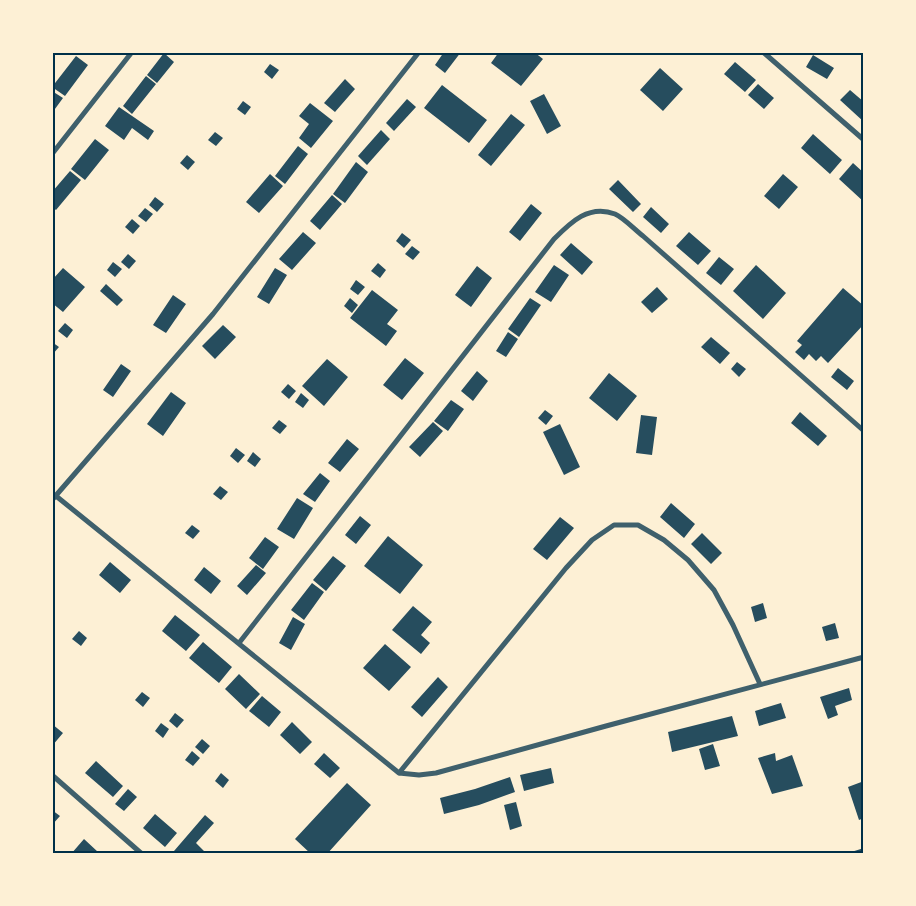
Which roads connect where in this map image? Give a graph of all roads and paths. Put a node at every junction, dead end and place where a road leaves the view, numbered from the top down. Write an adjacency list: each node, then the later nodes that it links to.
1 (132, 52): 5 (street)
2 (419, 52): 7 (street)
3 (763, 52): 4 (street)
4 (864, 140)
5 (52, 154)
6 (864, 431): 8 (street)
7 (54, 498): 8 (street)
8 (239, 643): 11 (street)
9 (864, 658): 10 (street)
10 (760, 684): 11 (street); 11 (street)
11 (399, 773)
12 (52, 775): 13 (street)
13 (142, 854)

